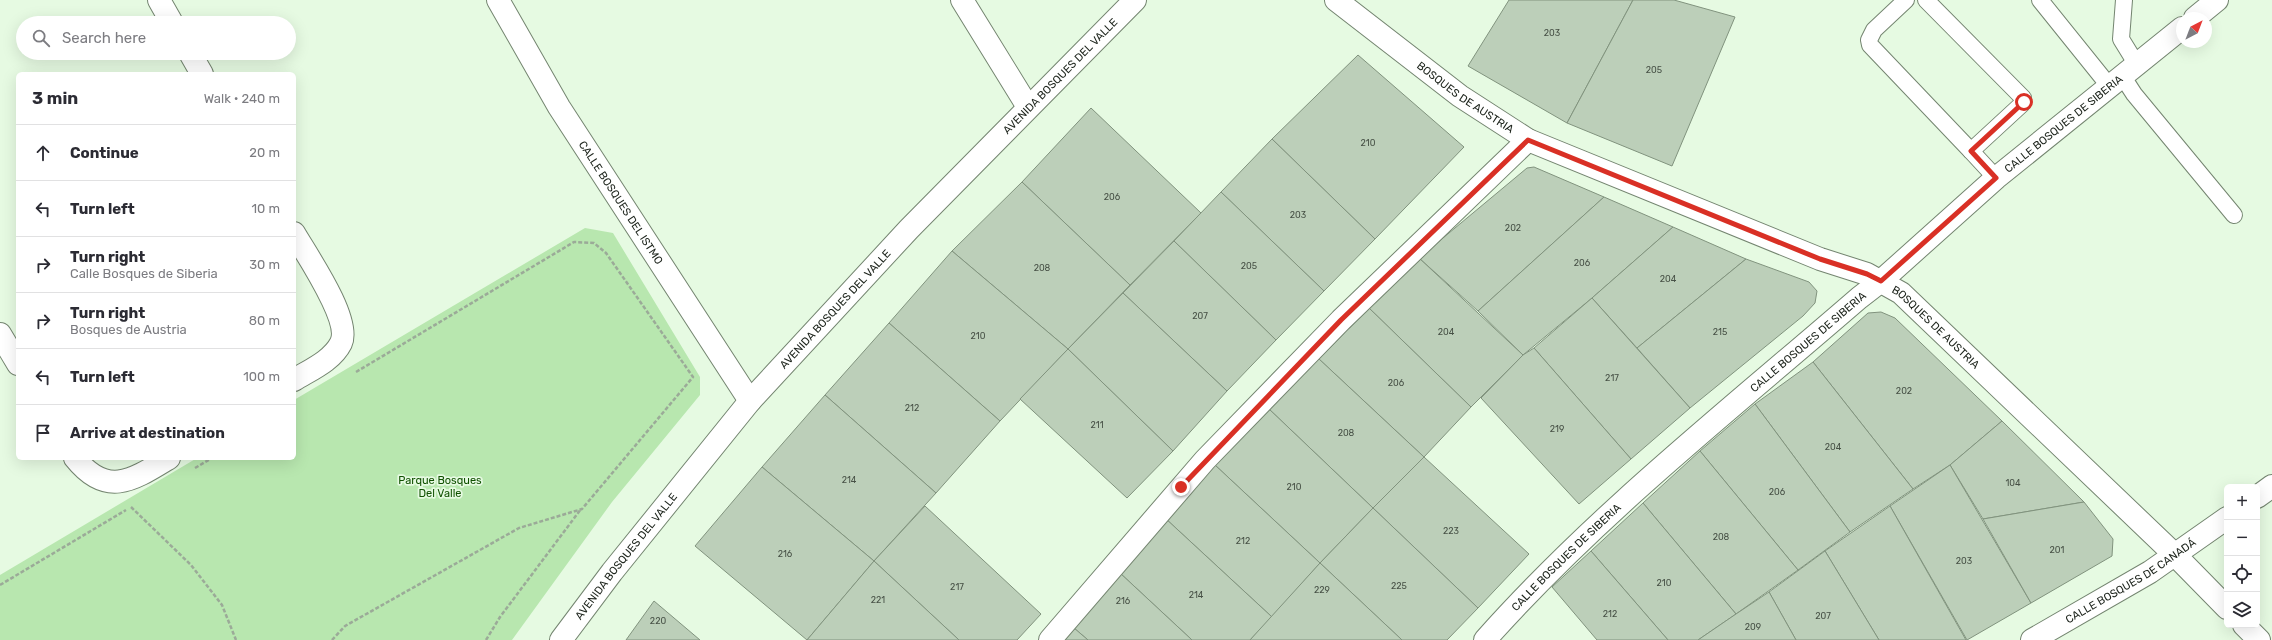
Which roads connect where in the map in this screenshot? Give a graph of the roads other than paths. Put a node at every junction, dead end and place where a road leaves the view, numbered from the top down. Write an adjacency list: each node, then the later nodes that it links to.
1 (159, 0): 12 (street)
2 (498, 0): 27 (street, CALLE BOSQUES DEL ISTMO)
3 (962, 0): 17 (street)
4 (1135, 0): 17 (street, AVENIDA BOSQUES DEL VALLE)
5 (1336, 0): 18 (street, BOSQUES DE AUSTRIA)
6 (1906, 0): 19 (lane)
7 (1926, 0): 19 (lane)
8 (2040, 0): 16 (lane)
9 (2124, 0): 16 (lane)
10 (2217, 0): 11 (street)
11 (2202, 12)
12 (168, 16)
13 (2176, 33): 16 (street, CALLE BOSQUES DE SIBERIA)
14 (194, 60): 15 (street)
15 (201, 72)
16 (2123, 76): 20 (street, CALLE BOSQUES DE SIBERIA); 21 (lane)
17 (1028, 107): 27 (street, AVENIDA BOSQUES DEL VALLE)
18 (1528, 140): 23 (street, BOSQUES DE AUSTRIA); 37 (street)
19 (1971, 151): 20 (lane)
20 (1996, 178): 23 (street, CALLE BOSQUES DE SIBERIA)
21 (2234, 215)
22 (296, 236): 26 (street)
23 (1881, 281): 33 (street, BOSQUES DE AUSTRIA); 38 (street, CALLE BOSQUES DE SIBERIA)
24 (0, 334): 25 (street)
25 (16, 361)
26 (296, 379)
27 (750, 401): 36 (street, AVENIDA BOSQUES DEL VALLE)
28 (77, 460): 29 (street)
29 (166, 460)
30 (2272, 486): 31 (street)
31 (2260, 495)
32 (2224, 520): 33 (street, CALLE BOSQUES DE CANADÁ)
33 (2175, 555): 34 (street, BOSQUES DE AUSTRIA); 39 (street, CALLE BOSQUES DE CANADÁ)
34 (2224, 605)
35 (2247, 628): 40 (street)
36 (561, 640)
37 (1050, 640)
38 (1484, 640)
39 (2032, 640)
40 (2259, 640)

